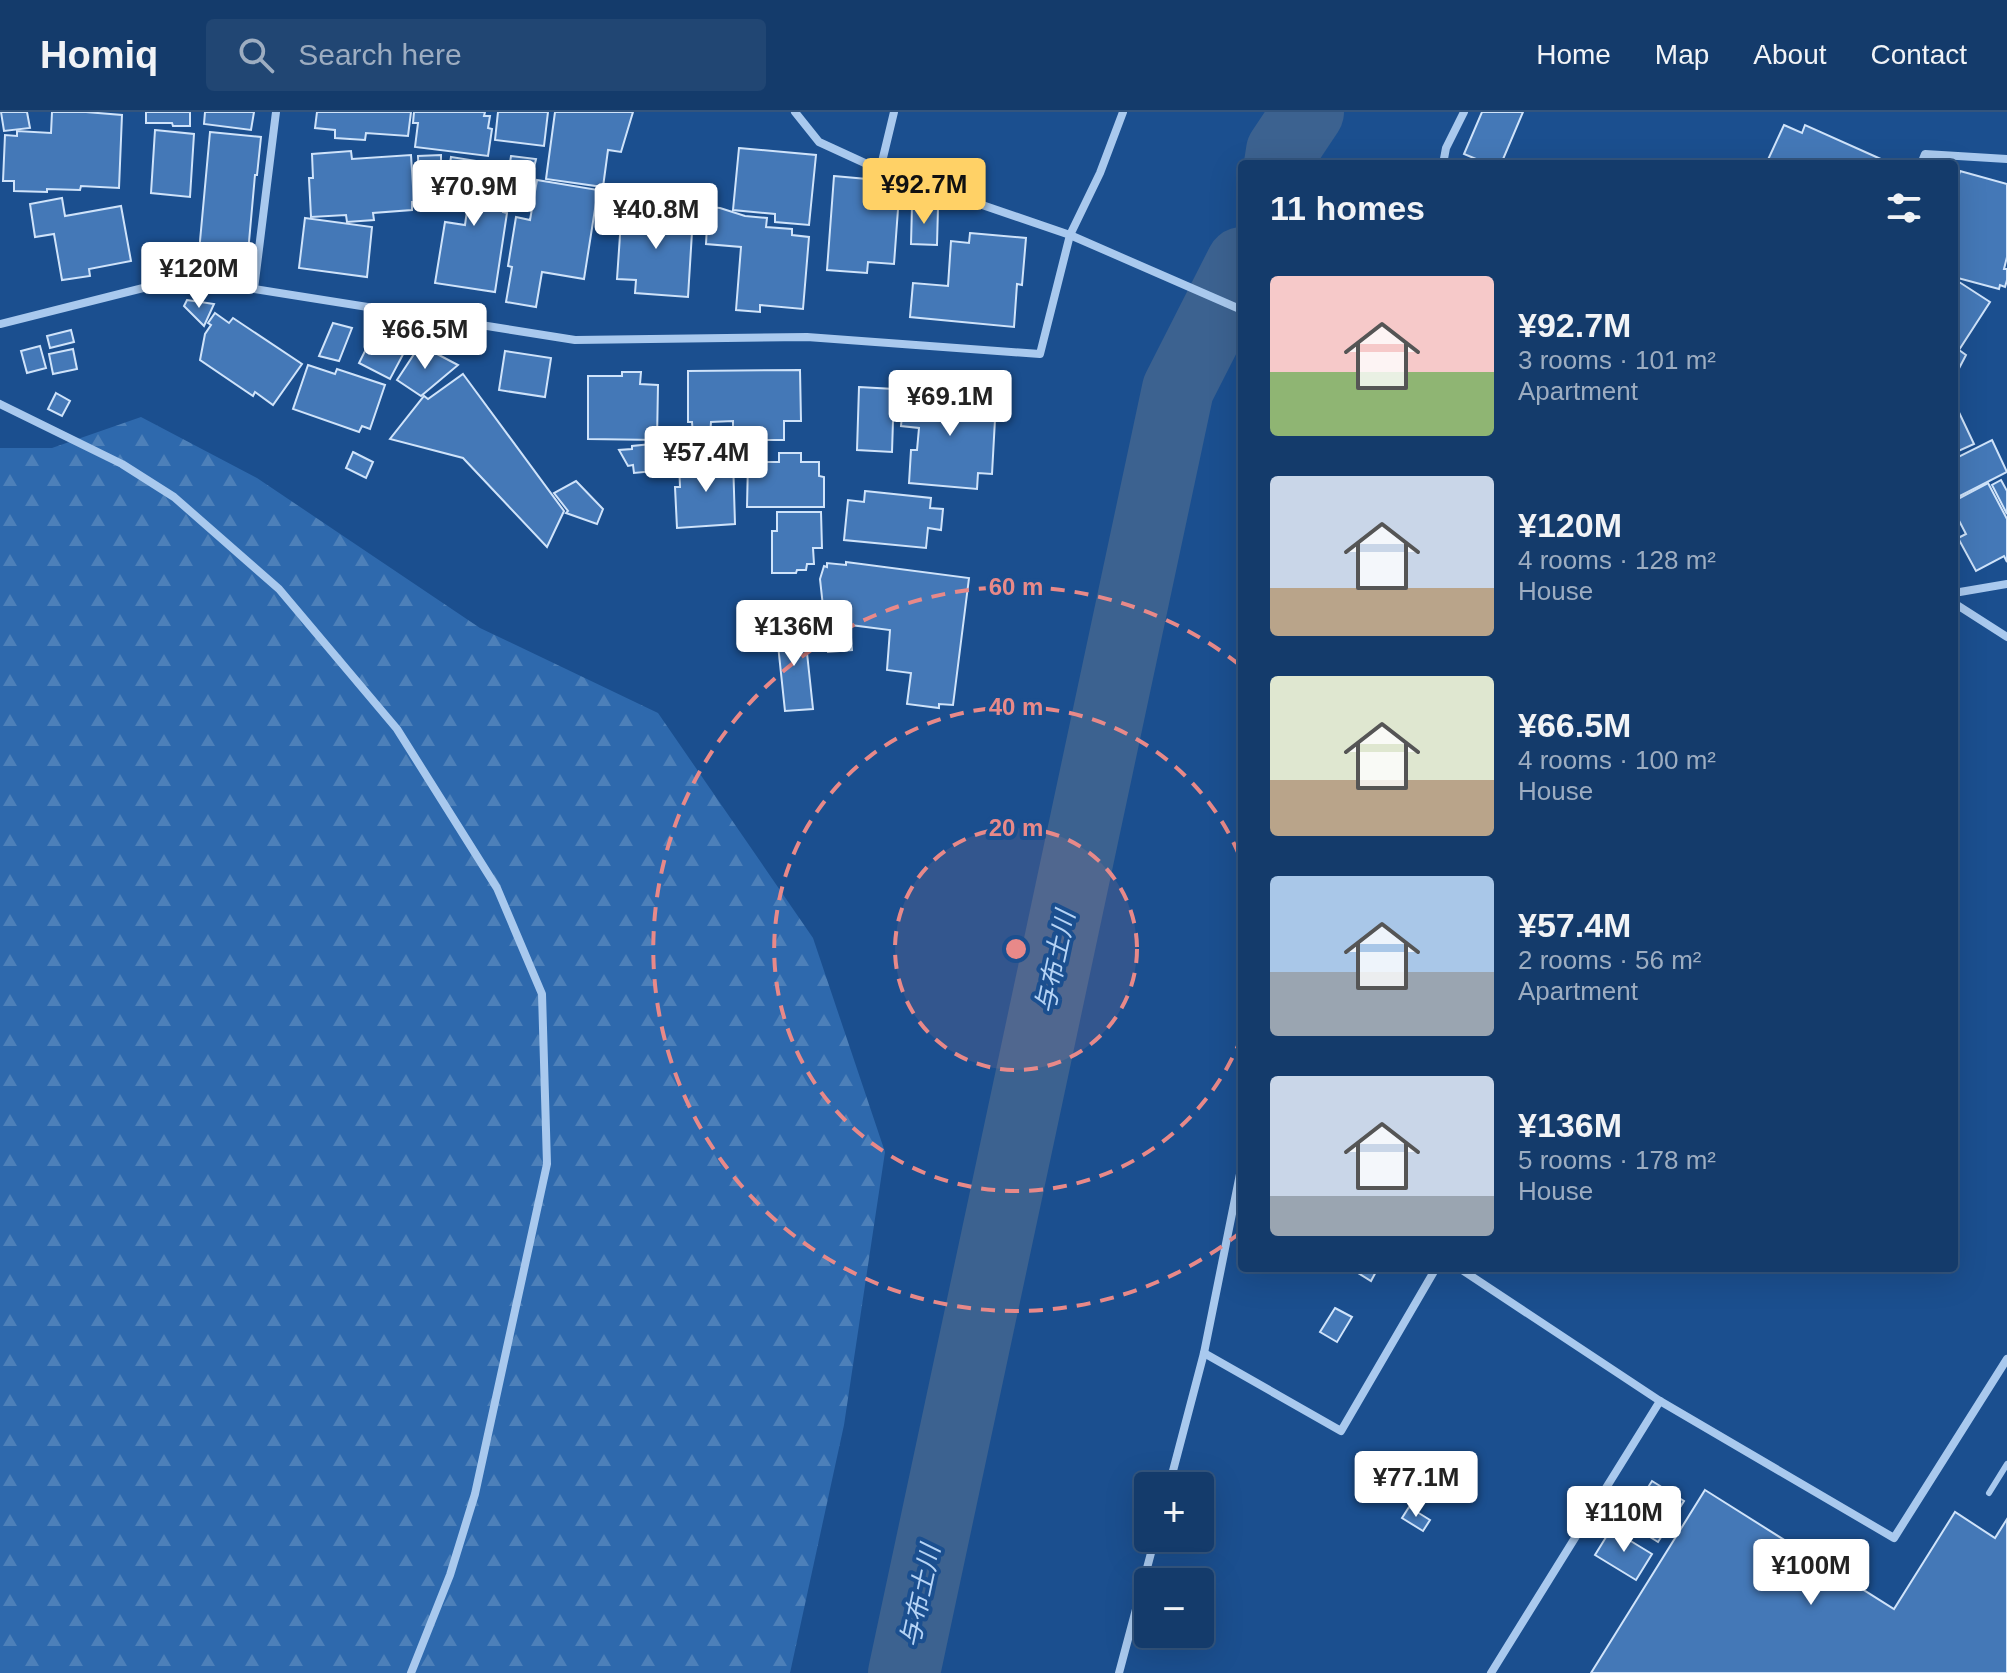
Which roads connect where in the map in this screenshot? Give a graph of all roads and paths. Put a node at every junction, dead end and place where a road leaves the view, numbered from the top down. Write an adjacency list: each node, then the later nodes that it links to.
1 (276, 112): 11 (street)
2 (795, 112): 9 (street)
3 (894, 112): 9 (street)
4 (1123, 112): 10 (street)
5 (1464, 112): 7 (street)
6 (2007, 159): 8 (street)
7 (1444, 160)
8 (1923, 160)
9 (880, 170): 10 (street)
10 (1070, 235): 11 (street); 12 (street)
11 (254, 289): 13 (street)
12 (1238, 308)
13 (0, 324)
14 (0, 404): 29 (street)
15 (2007, 584): 16 (street)
16 (1958, 592)
17 (1958, 606): 18 (street)
18 (2007, 637)
19 (1238, 1184): 22 (street)
20 (1434, 1272): 22 (street)
21 (1465, 1272): 24 (street)
22 (1204, 1353): 26 (street)
23 (2007, 1359): 24 (street)
24 (1660, 1401): 31 (street)
25 (2007, 1464): 27 (lane)
26 (1173, 1472)
27 (1989, 1493)
28 (1151, 1552): 30 (street)
29 (411, 1673)
30 (1119, 1673)
31 (1491, 1673)

